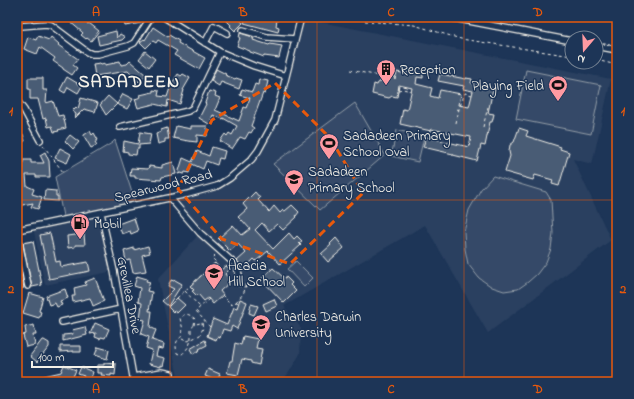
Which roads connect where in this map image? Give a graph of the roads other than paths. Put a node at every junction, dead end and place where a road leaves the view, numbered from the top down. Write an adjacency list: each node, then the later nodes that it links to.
1 (151, 17): 5 (street)
2 (164, 17): 10 (street)
3 (301, 17): 8 (street, Spearwood Road)
4 (448, 17): 9 (street)
5 (21, 26)
6 (243, 30): 8 (street)
7 (227, 33): 10 (street)
8 (295, 39): 14 (street, Spearwood Road)
9 (564, 39)
10 (205, 43): 13 (street)
11 (604, 48): 12 (street)
12 (617, 50)
13 (220, 52): 14 (street); 16 (street)
14 (286, 76): 18 (street, Spearwood Road)
15 (17, 101): 17 (street)
16 (120, 127)
17 (40, 140)
18 (170, 198): 19 (street, Spearwood Road); 21 (street)
19 (101, 213): 20 (street, Spearwood Road); 23 (street, Grevillea Drive)
20 (17, 232): 22 (street)
21 (239, 276)
22 (28, 286)
23 (121, 309): 24 (street); 26 (street, Grevillea Drive)
24 (62, 322)
25 (171, 374): 26 (street)
26 (134, 380)

